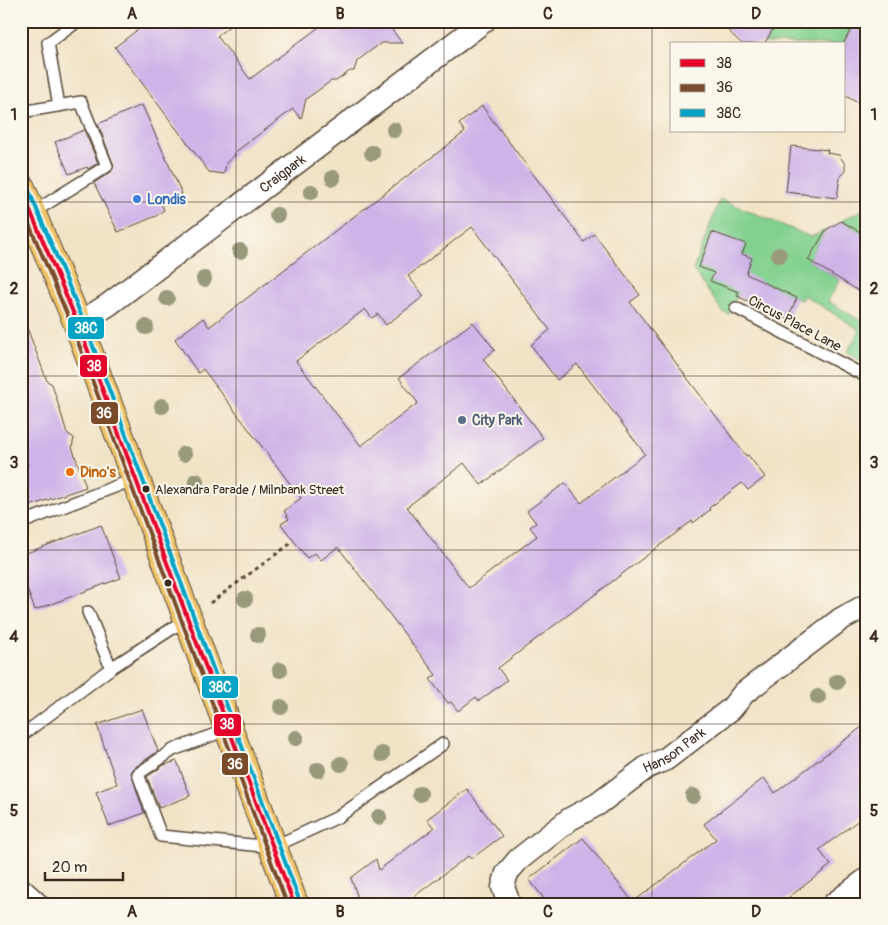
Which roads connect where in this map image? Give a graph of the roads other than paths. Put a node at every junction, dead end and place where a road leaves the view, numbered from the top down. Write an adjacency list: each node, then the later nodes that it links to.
1 (78, 21): 3 (lane)
2 (484, 21): 8 (street, Craigpark)
3 (59, 106): 4 (lane); 6 (lane)
4 (21, 112)
5 (21, 188): 6 (main road)
6 (27, 217): 8 (main road)
7 (736, 308): 9 (lane, Circus Place Lane)
8 (78, 324): 10 (main road)
9 (867, 377)
10 (135, 479): 11 (lane); 14 (main road)
11 (21, 523)
12 (867, 605): 24 (street, Hanson Park)
13 (88, 612): 15 (lane)
14 (187, 619): 15 (lane); 16 (main road)
15 (111, 668): 17 (lane)
16 (229, 729): 19 (main road); 19 (lane)
17 (21, 736)
18 (442, 744): 19 (lane)
19 (273, 847): 23 (main road)
20 (867, 879): 25 (street)
21 (21, 882): 22 (lane)
22 (45, 904)
23 (294, 904)
24 (509, 904)
25 (834, 904)

